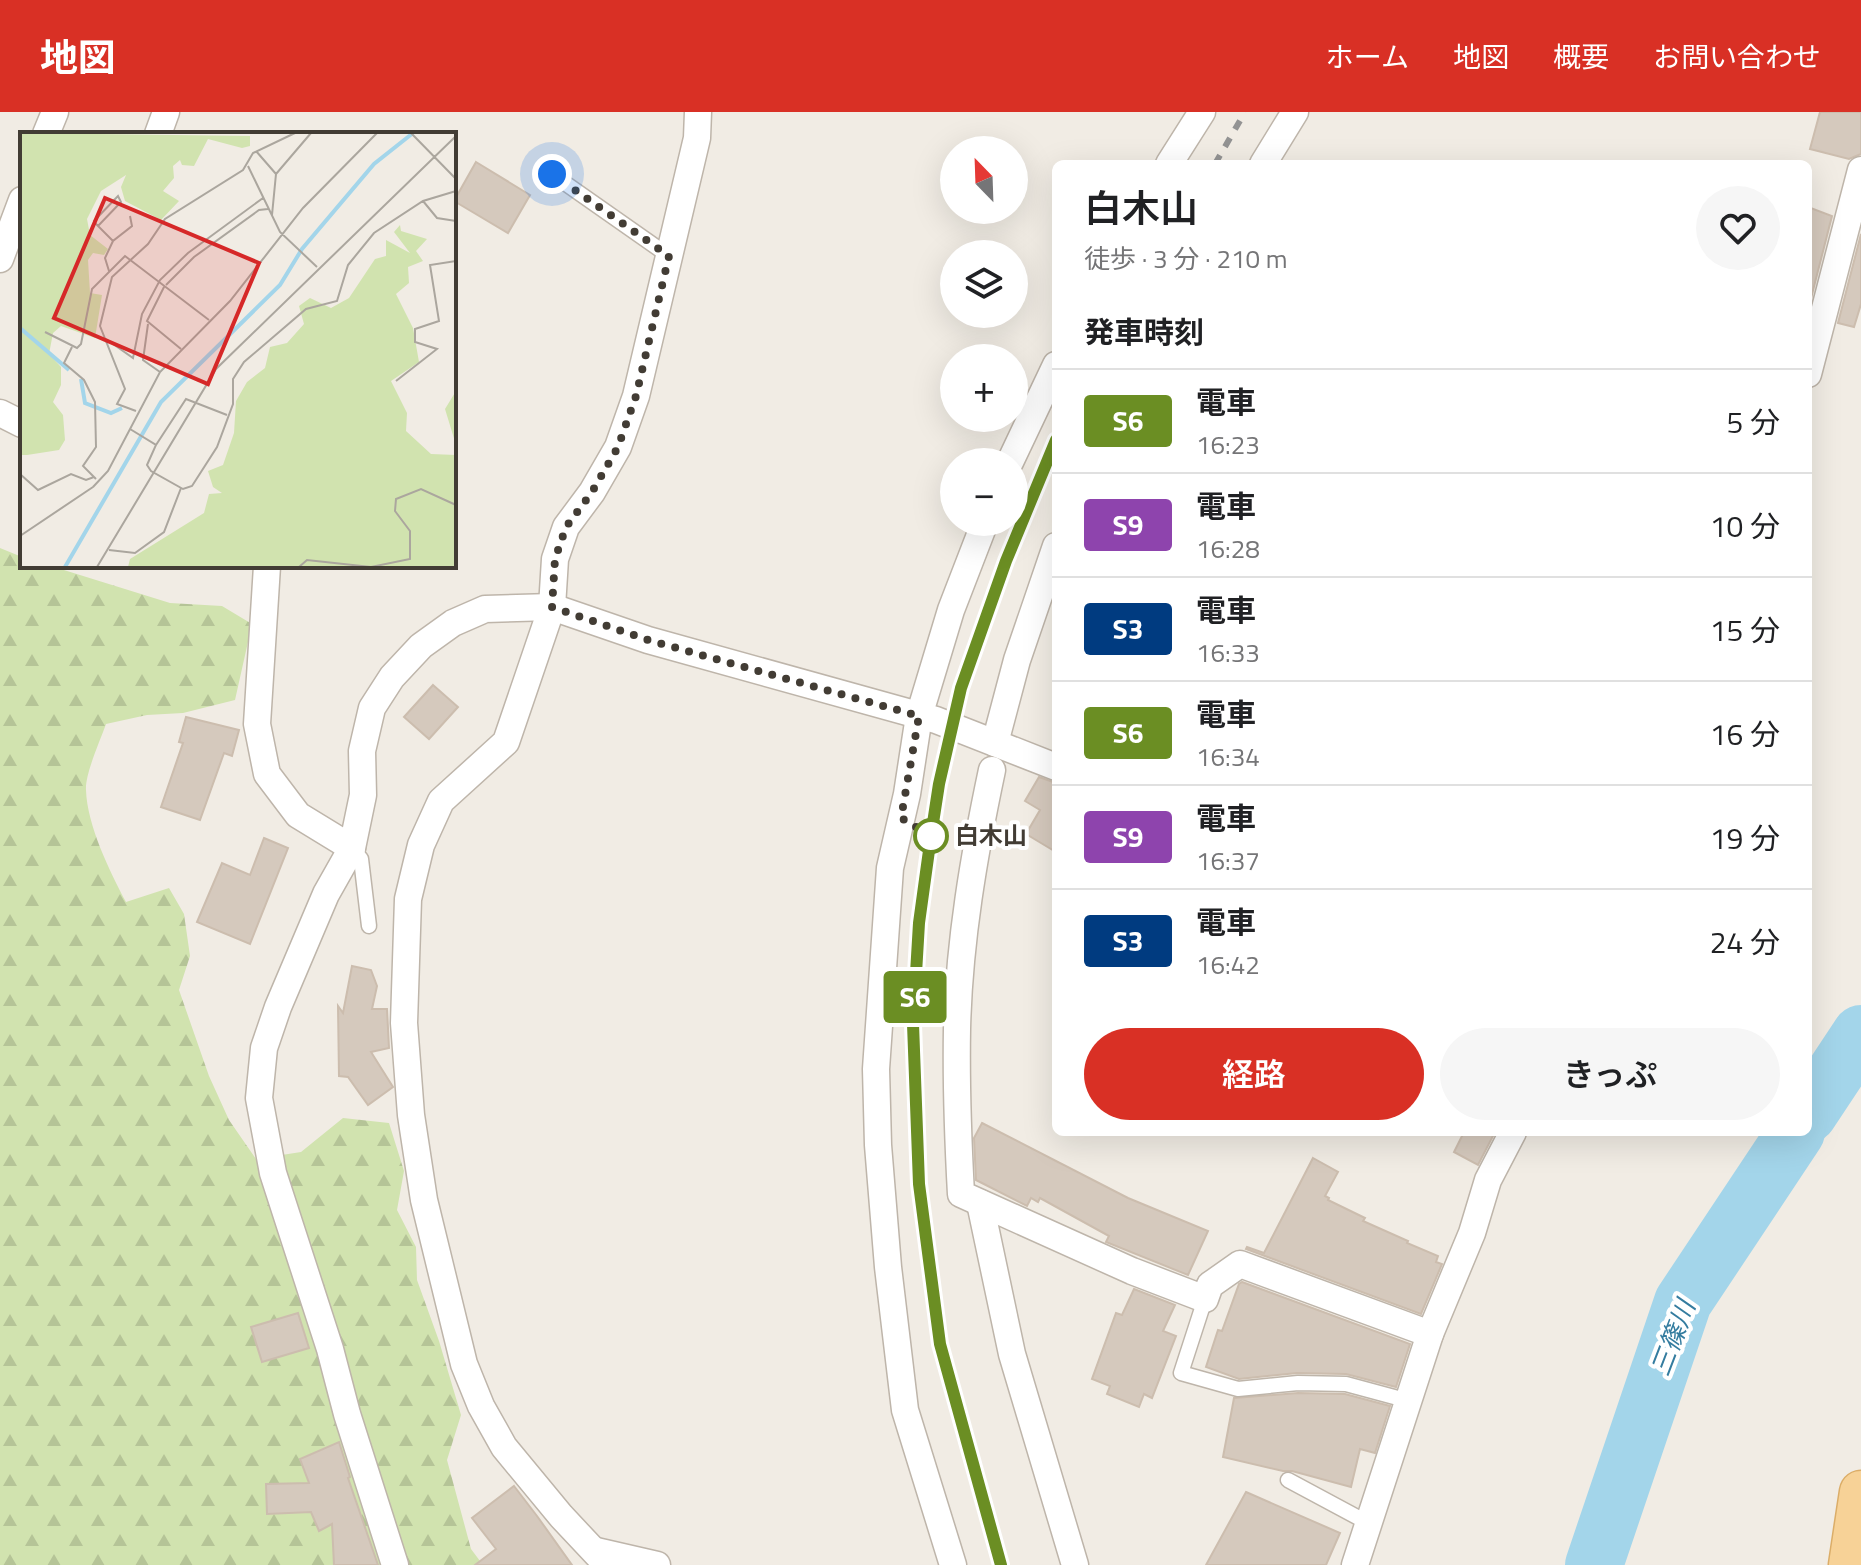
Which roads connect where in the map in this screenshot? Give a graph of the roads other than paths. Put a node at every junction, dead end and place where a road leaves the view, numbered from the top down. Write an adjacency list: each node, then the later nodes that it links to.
1 (55, 112): 6 (street)
2 (166, 112): 7 (street)
3 (698, 112): 13 (street)
4 (1202, 112): 8 (street)
5 (1295, 112): 9 (street)
6 (47, 132)
7 (159, 132)
8 (1172, 160)
9 (1265, 160)
10 (1861, 170): 15 (street)
11 (552, 174): 13 (lane)
12 (20, 205): 14 (street)
13 (669, 256): 23 (street)
14 (0, 259)
15 (1812, 359)
16 (1052, 372): 19 (street)
17 (0, 413): 18 (street)
18 (20, 423)
19 (1016, 448)
20 (980, 536): 24 (street)
21 (1052, 558): 25 (street)
22 (267, 568): 28 (street)
23 (552, 607): 24 (street); 28 (street); 38 (street)
24 (919, 716): 25 (street); 41 (street)
25 (995, 743): 26 (street)
26 (1052, 765)
27 (992, 770): 31 (street)
28 (352, 848): 29 (lane); 39 (street)
29 (369, 926)
30 (1511, 1136): 33 (street)
31 (980, 1203): 32 (street); 42 (street)
32 (1205, 1299): 33 (street); 34 (lane)
33 (1430, 1334): 34 (street)
34 (1409, 1401): 37 (street)
35 (1288, 1480): 37 (lane)
36 (1861, 1492): 44 (main road)
37 (1370, 1524): 43 (street)
38 (602, 1558): 40 (street)
39 (395, 1565)
40 (657, 1565)
41 (953, 1565)
42 (1075, 1565)
43 (1355, 1565)
44 (1850, 1565)

